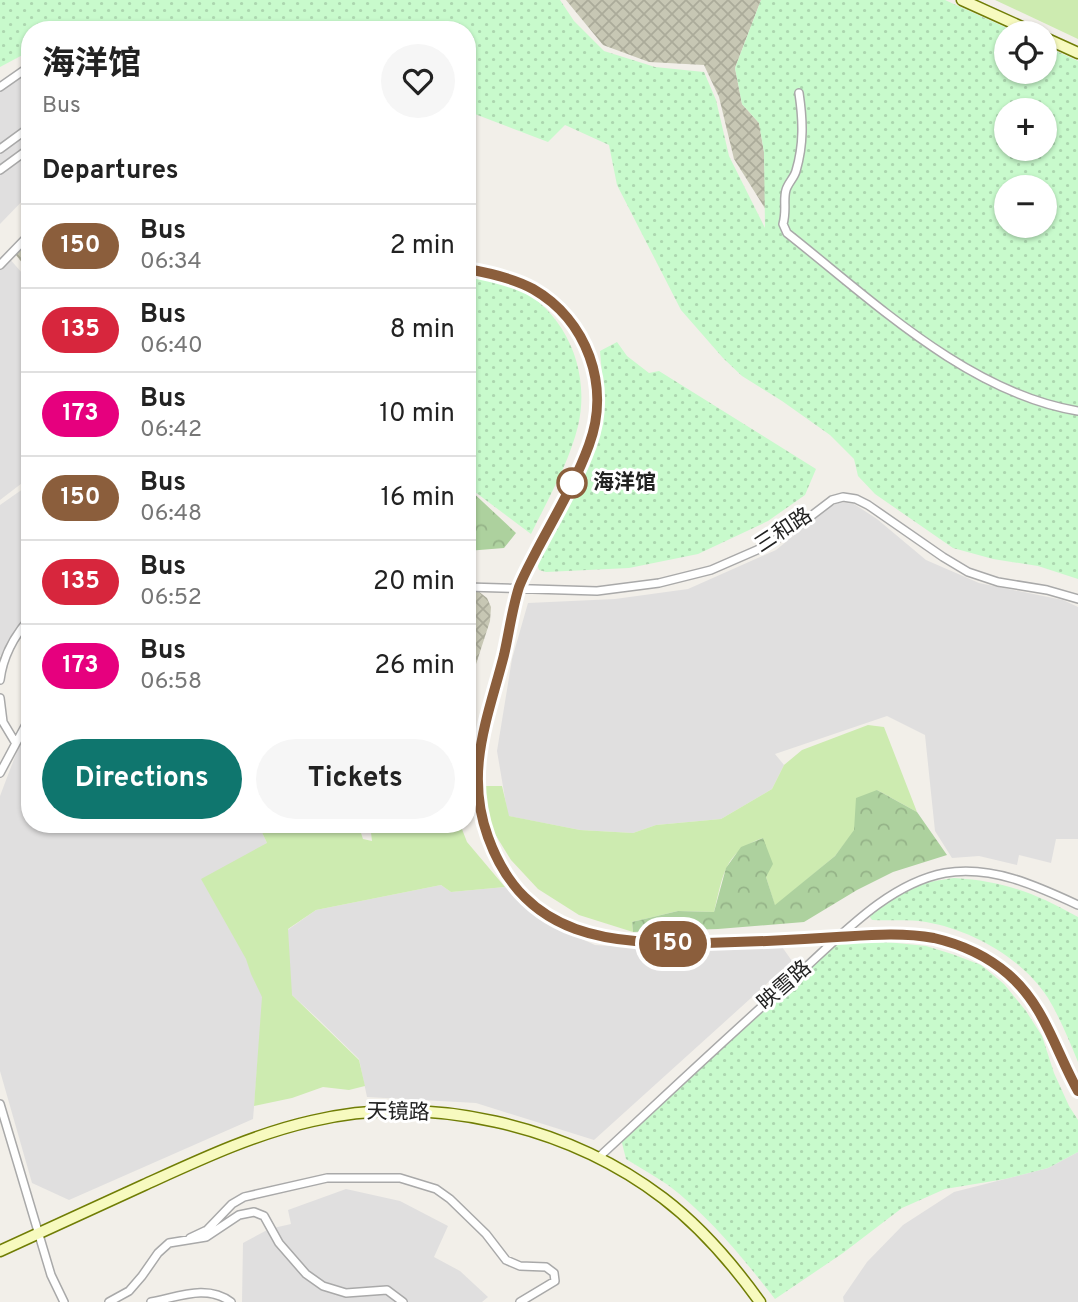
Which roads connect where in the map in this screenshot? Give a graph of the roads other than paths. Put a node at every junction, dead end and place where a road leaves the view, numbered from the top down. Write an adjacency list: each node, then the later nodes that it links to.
1 (962, 0): 2 (street)
2 (1008, 21)
3 (1057, 43): 4 (street)
4 (1078, 53)
5 (21, 73): 6 (street)
6 (0, 88)
7 (799, 93): 15 (street)
8 (21, 134): 9 (street)
9 (0, 149)
10 (21, 155): 11 (street)
11 (0, 170)
12 (21, 243): 13 (street)
13 (0, 265)
14 (476, 271): 17 (street)
15 (1078, 411)
16 (476, 587): 17 (street, 三和路)
17 (518, 589): 18 (street, 三和路); 25 (street)
18 (1078, 599)
19 (21, 628): 20 (street)
20 (0, 680)
21 (0, 698): 23 (street)
22 (21, 732): 23 (street)
23 (15, 742): 24 (street)
24 (0, 773)
25 (479, 799): 27 (street)
26 (1078, 905): 27 (street, 映雪路)
27 (841, 937): 28 (street); 30 (street, 映雪路)
28 (1078, 1091)
29 (0, 1104): 31 (street)
30 (597, 1158): 31 (street, 天镜路); 40 (street, 天镜路)
31 (39, 1233): 33 (street, 天镜路); 34 (street)
32 (190, 1238): 35 (street); 38 (street); 39 (street)
33 (0, 1251)
34 (64, 1302)
35 (109, 1302)
36 (151, 1302): 37 (street)
37 (231, 1302)
38 (403, 1302)
39 (520, 1302)
40 (760, 1302)

